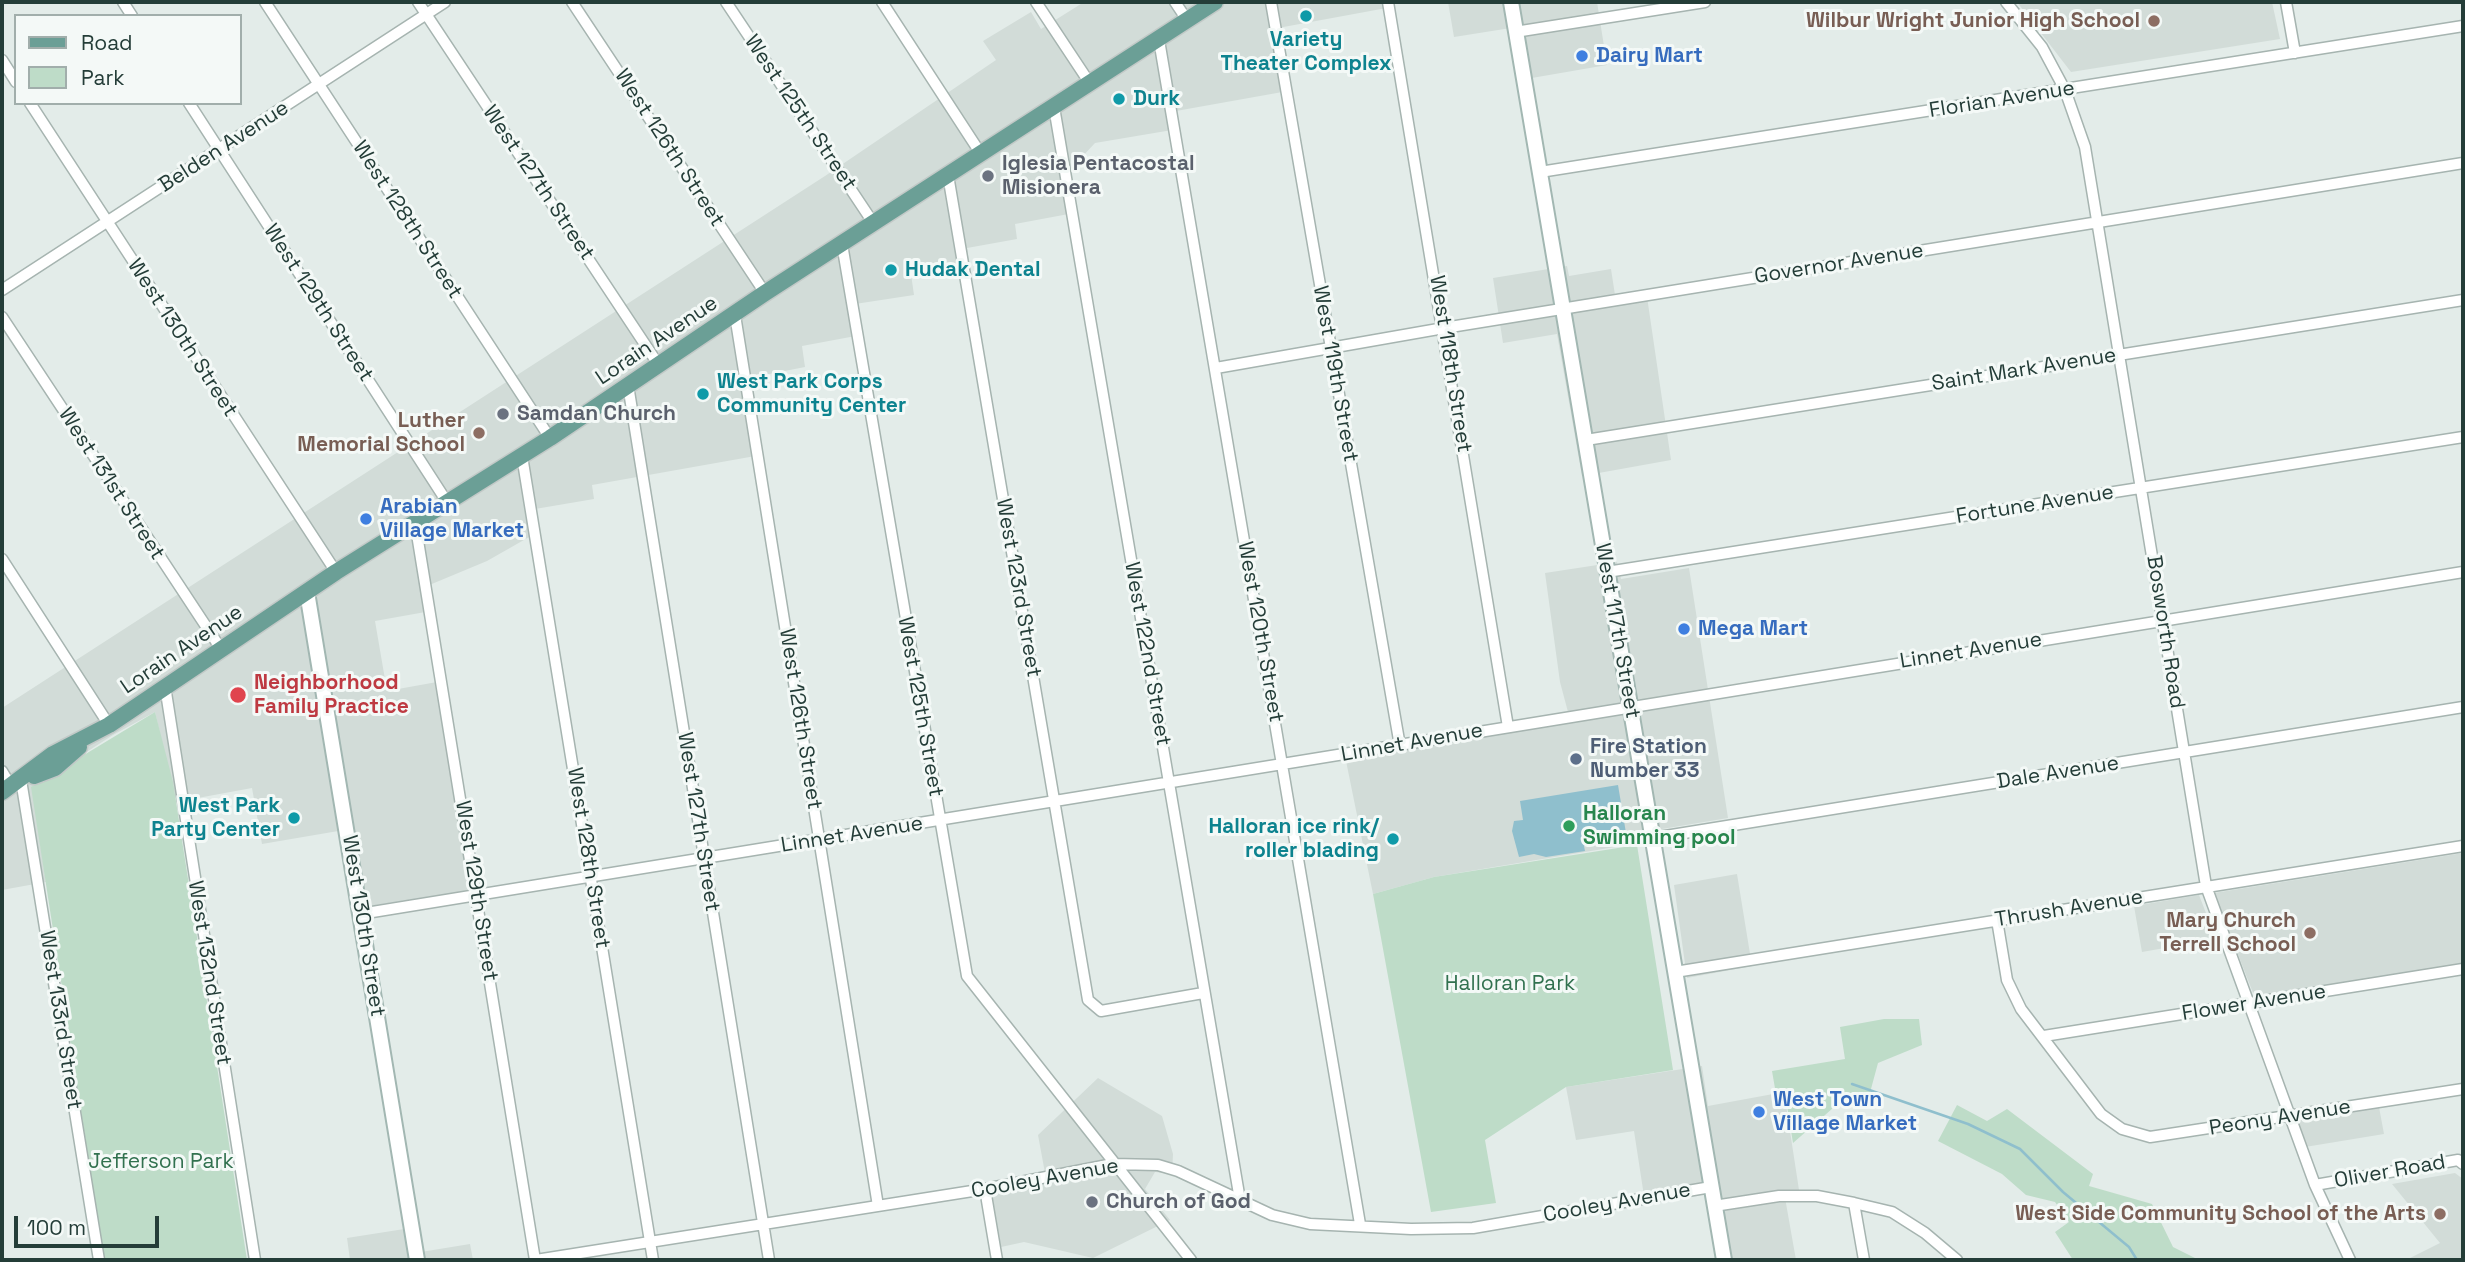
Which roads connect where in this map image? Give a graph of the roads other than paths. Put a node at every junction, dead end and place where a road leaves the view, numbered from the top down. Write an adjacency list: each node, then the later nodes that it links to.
1 (265, 2): 24 (street, West 128th Street)
2 (418, 2): 16 (street, West 127th Street)
3 (445, 2): 16 (street, Belden Avenue)
4 (572, 2): 40 (street, West 126th Street)
5 (726, 2): 37 (street, West 125th Street)
6 (882, 2): 31 (street)
7 (1036, 2): 25 (street)
8 (1175, 2): 17 (street)
9 (1214, 2): 17 (main road, Lorain Avenue)
10 (1271, 2): 46 (street, West 119th Street)
11 (1388, 2): 45 (street, West 118th Street)
12 (1511, 2): 19 (main road, West 117th Street)
13 (1705, 2): 19 (street)
14 (2006, 2): 26 (street, Bosworth Road)
15 (2286, 2): 21 (street)
16 (426, 14): 24 (street, Belden Avenue); 48 (street, West 127th Street)
17 (1187, 20): 20 (main road, Lorain Avenue)
18 (2463, 26): 21 (street, Florian Avenue)
19 (1516, 32): 33 (main road, West 117th Street)
20 (1159, 40): 25 (main road, Lorain Avenue); 49 (street, West 120th Street)
21 (2295, 53): 26 (street, Florian Avenue)
22 (2, 60): 23 (street)
23 (14, 79)
24 (318, 85): 30 (street, Belden Avenue); 52 (street, West 128th Street)
25 (1091, 85): 29 (main road, Lorain Avenue)
26 (2066, 90): 33 (street, Florian Avenue); 35 (street, Bosworth Road)
27 (31, 105): 36 (street, West 130th Street)
28 (190, 105): 30 (street, West 129th Street)
29 (1054, 107): 31 (main road, Lorain Avenue); 74 (street, West 122nd Street)
30 (219, 150): 36 (street, Belden Avenue); 56 (street, West 129th Street)
31 (981, 154): 34 (main road, Lorain Avenue)
32 (2463, 163): 35 (street, Governor Avenue)
33 (1540, 172): 42 (main road, West 117th Street)
34 (948, 175): 37 (main road, Lorain Avenue); 76 (street, West 123rd Street)
35 (2098, 222): 42 (street, Governor Avenue); 47 (street, Bosworth Road)
36 (107, 224): 39 (street, Belden Avenue); 59 (street, West 130th Street)
37 (874, 224): 38 (main road, Lorain Avenue)
38 (842, 244): 40 (main road, Lorain Avenue); 77 (street, West 125th Street)
39 (2, 290)
40 (765, 293): 43 (main road, Lorain Avenue)
41 (2463, 300): 47 (street, Saint Mark Avenue)
42 (1564, 308): 45 (street, Governor Avenue); 53 (main road, West 117th Street)
43 (735, 315): 48 (main road, Lorain Avenue); 79 (street, West 126th Street)
44 (2, 317): 64 (street, West 131st Street)
45 (1444, 328): 46 (street, Governor Avenue); 69 (street, West 118th Street)
46 (1330, 348): 49 (street, Governor Avenue); 70 (street, West 119th Street)
47 (2121, 355): 53 (street, Saint Mark Avenue); 55 (street, Bosworth Road)
48 (658, 364): 50 (main road, Lorain Avenue)
49 (1216, 368): 72 (street, West 120th Street)
50 (628, 385): 52 (main road, Lorain Avenue); 81 (street, West 127th Street)
51 (2463, 437): 55 (street, Fortune Avenue)
52 (550, 438): 54 (main road, Lorain Avenue)
53 (1586, 440): 60 (main road, West 117th Street)
54 (522, 456): 56 (main road, Lorain Avenue); 82 (street, West 128th Street)
55 (2143, 489): 60 (street, Fortune Avenue); 63 (street, Bosworth Road)
56 (447, 502): 57 (main road, Lorain Avenue)
57 (415, 522): 59 (main road, Lorain Avenue); 84 (street, West 129th Street)
58 (2, 559): 68 (street)
59 (336, 572): 62 (main road, Lorain Avenue)
60 (1607, 572): 66 (main road, West 117th Street)
61 (2463, 572): 63 (street, Linnet Avenue)
62 (307, 592): 64 (main road, Lorain Avenue); 85 (main road, West 130th Street)
63 (2164, 620): 66 (street, Linnet Avenue); 71 (street, Bosworth Road)
64 (221, 649): 65 (main road, Lorain Avenue)
65 (165, 686): 68 (main road, Lorain Avenue); 107 (street, West 132nd Street)
66 (1629, 706): 69 (street, Linnet Avenue); 78 (main road, West 117th Street)
67 (2463, 707): 71 (street, Dale Avenue)
68 (109, 724): 75 (main road, Lorain Avenue)
69 (1508, 727): 70 (street, Linnet Avenue)
70 (1400, 746): 72 (street, Linnet Avenue)
71 (2185, 752): 78 (street, Dale Avenue); 83 (street, Bosworth Road)
72 (1282, 765): 74 (street, Linnet Avenue); 103 (street, West 120th Street)
73 (2, 771): 75 (street, West 133rd Street)
74 (1169, 784): 76 (street, Linnet Avenue); 89 (street, West 122nd Street)
75 (11, 786): 106 (street, West 133rd Street)
76 (1054, 802): 77 (street, Linnet Avenue); 89 (street, West 123rd Street)
77 (940, 821): 79 (street, Linnet Avenue); 94 (street, West 125th Street)
78 (1653, 838): 88 (main road, West 117th Street)
79 (819, 841): 81 (street, Linnet Avenue); 101 (street, West 126th Street)
80 (2463, 846): 83 (street, Thrush Avenue)
81 (704, 859): 82 (street, Linnet Avenue); 104 (street, West 127th Street)
82 (592, 878): 84 (street, Linnet Avenue); 105 (street, West 128th Street)
83 (2206, 886): 86 (street, Thrush Avenue); 90 (street, Bosworth Road)
84 (477, 896): 85 (street, Linnet Avenue); 109 (street, West 129th Street)
85 (360, 914): 108 (main road, West 130th Street)
86 (1997, 920): 88 (street, Thrush Avenue); 91 (street)
87 (2463, 969): 90 (street, Flower Avenue)
88 (1675, 972): 97 (main road, West 117th Street)
89 (1203, 993): 99 (street, West 122nd Street)
90 (2249, 1005): 91 (street, Flower Avenue); 93 (street, Bosworth Road)
91 (2044, 1036): 93 (street, Peony Avenue)
92 (2463, 1089): 93 (street, Peony Avenue)
93 (2290, 1117): 96 (street, Bosworth Road)
94 (1113, 1164): 98 (street, Cooley Avenue); 99 (street, Cooley Avenue); 113 (street, West 125th Street)
95 (2463, 1164): 96 (street, Oliver Road)
96 (2315, 1185): 117 (street, Bosworth Road)
97 (1711, 1187): 102 (main road, West 117th Street); 103 (street, Cooley Avenue)
98 (985, 1189): 101 (street, Cooley Avenue); 112 (street)
99 (1240, 1200): 103 (street, Cooley Avenue)
100 (1854, 1203): 102 (street); 115 (street); 116 (street)
101 (878, 1206): 104 (street, Cooley Avenue)
102 (1714, 1206): 114 (main road, West 117th Street)
103 (1360, 1224)
104 (764, 1225): 105 (street, Cooley Avenue); 111 (street, West 127th Street)
105 (649, 1242): 109 (street, Cooley Avenue); 110 (street, West 128th Street)
106 (99, 1260)
107 (255, 1260)
108 (417, 1260)
109 (535, 1260)
110 (653, 1260)
111 (769, 1260)
112 (997, 1260)
113 (1191, 1260)
114 (1724, 1260)
115 (1864, 1260)
116 (1956, 1260)
117 (2350, 1260)

